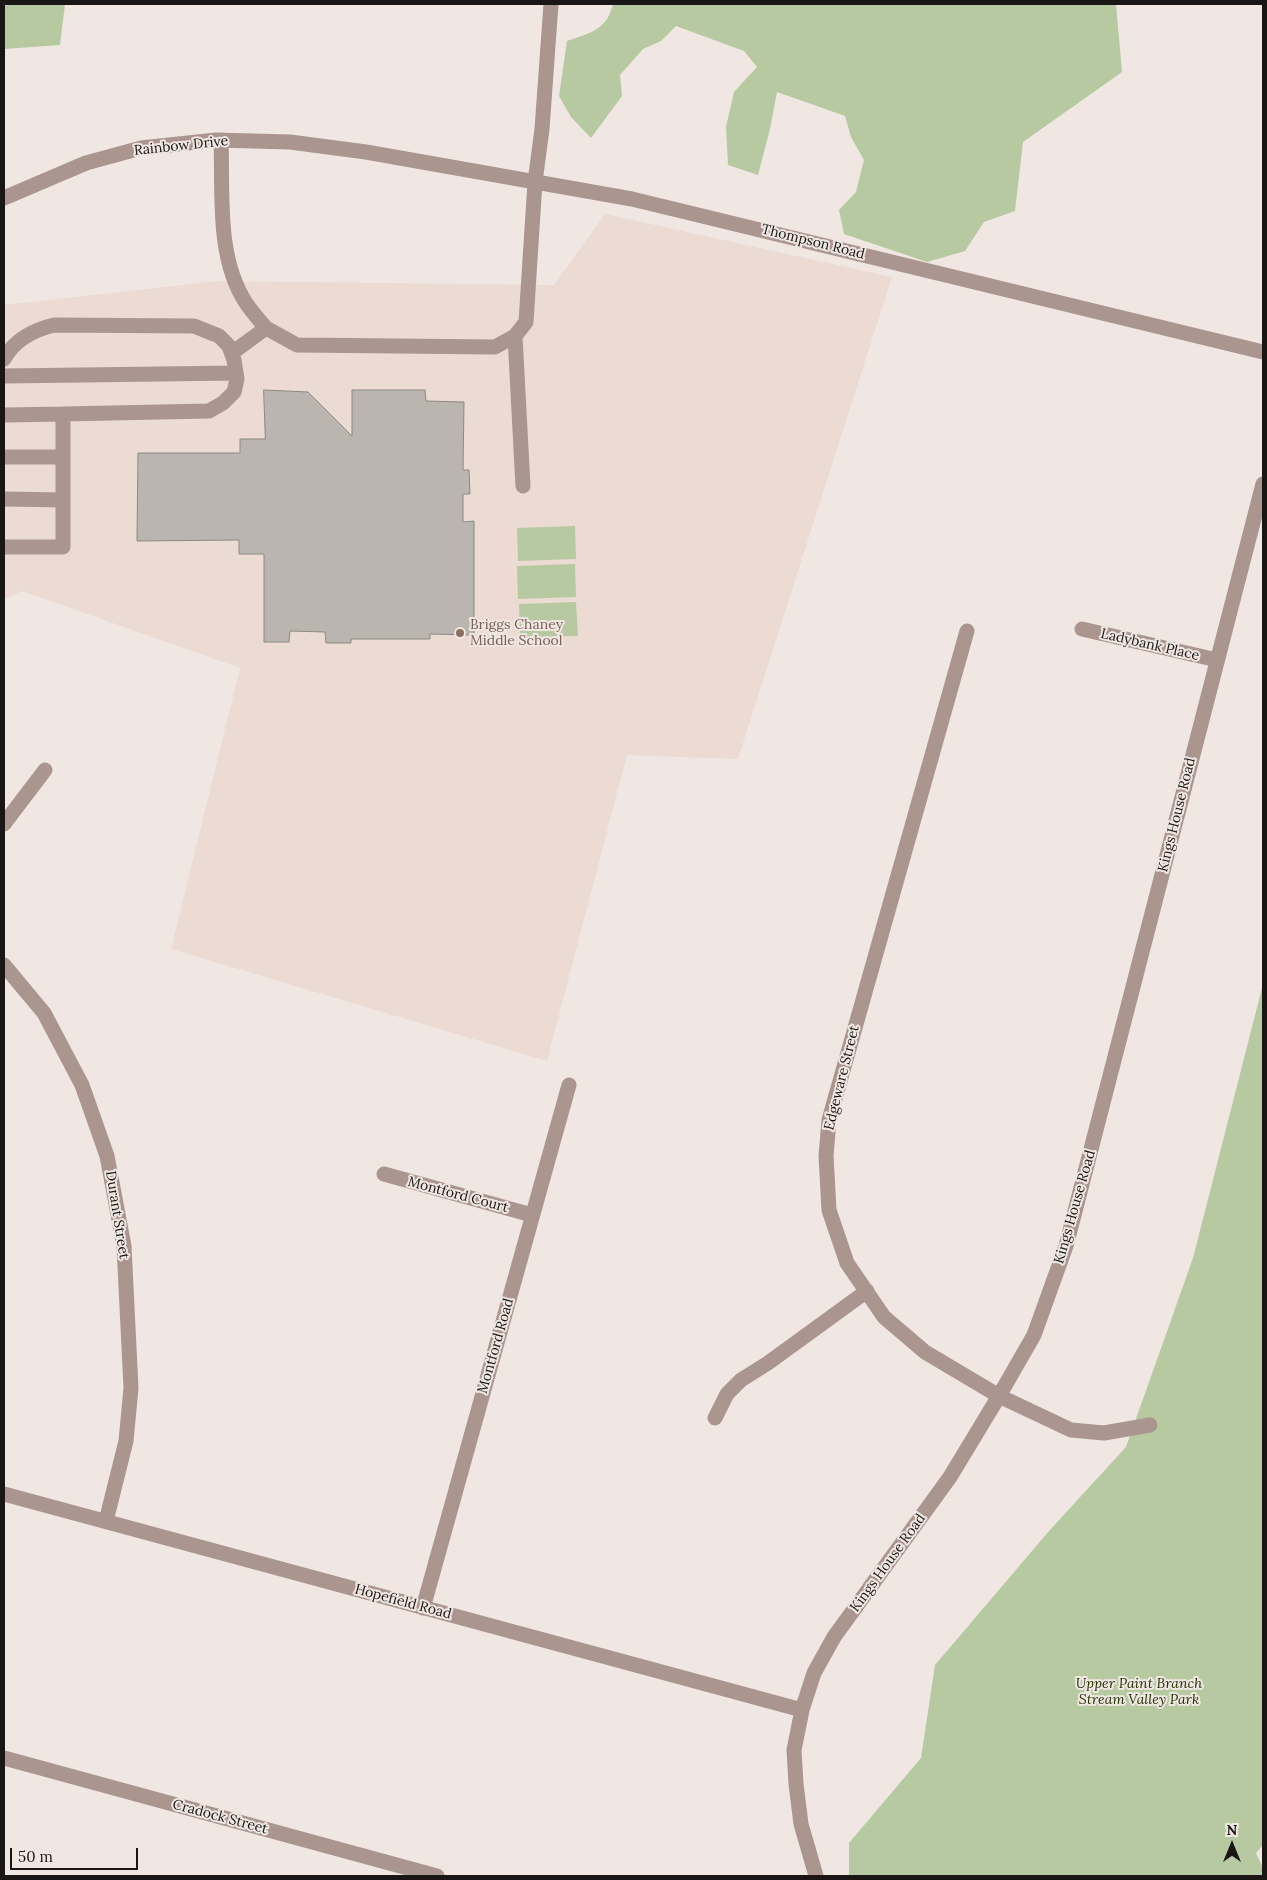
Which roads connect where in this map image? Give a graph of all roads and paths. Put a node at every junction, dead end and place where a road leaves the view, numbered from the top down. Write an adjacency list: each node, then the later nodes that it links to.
1 (551, 4): 3 (street)
2 (221, 140): 3 (street, Rainbow Drive); 4 (street, Rainbow Drive); 5 (street)
3 (535, 182): 6 (street); 7 (street, Thompson Road)
4 (4, 198)
5 (266, 328): 6 (street); 8 (street)
6 (515, 336): 17 (street)
7 (1263, 352)
8 (232, 353): 9 (street); 10 (street)
9 (4, 359)
10 (236, 373): 11 (street); 12 (street)
11 (4, 376)
12 (63, 414): 13 (street); 15 (street)
13 (4, 415)
14 (4, 457): 15 (street)
15 (63, 457): 19 (street)
16 (1263, 484): 23 (street, Kings House Road)
17 (523, 486)
18 (4, 499): 19 (street)
19 (63, 500): 20 (street)
20 (4, 547)
21 (1082, 629): 23 (street, Ladybank Place)
22 (967, 631): 30 (street, Edgeware Street)
23 (1217, 660): 31 (street, Kings House Road)
24 (45, 770): 25 (street)
25 (4, 824)
26 (4, 965): 35 (street, Durant Street)
27 (569, 1085): 29 (street, Montford Road)
28 (384, 1174): 29 (street, Montford Court)
29 (532, 1215): 36 (street, Montford Road)
30 (867, 1291): 31 (street, Edgeware Street); 32 (street)
31 (999, 1396): 33 (street, Edgeware Street); 37 (street, Kings House Road)
32 (715, 1418)
33 (1150, 1425)
34 (4, 1494): 35 (street, Hopefield Road)
35 (106, 1521): 36 (street, Hopefield Road)
36 (423, 1608): 37 (street, Hopefield Road)
37 (802, 1710): 40 (street, Kings House Road)
38 (4, 1758): 39 (street, Cradock Street)
39 (437, 1876)
40 (816, 1876)

